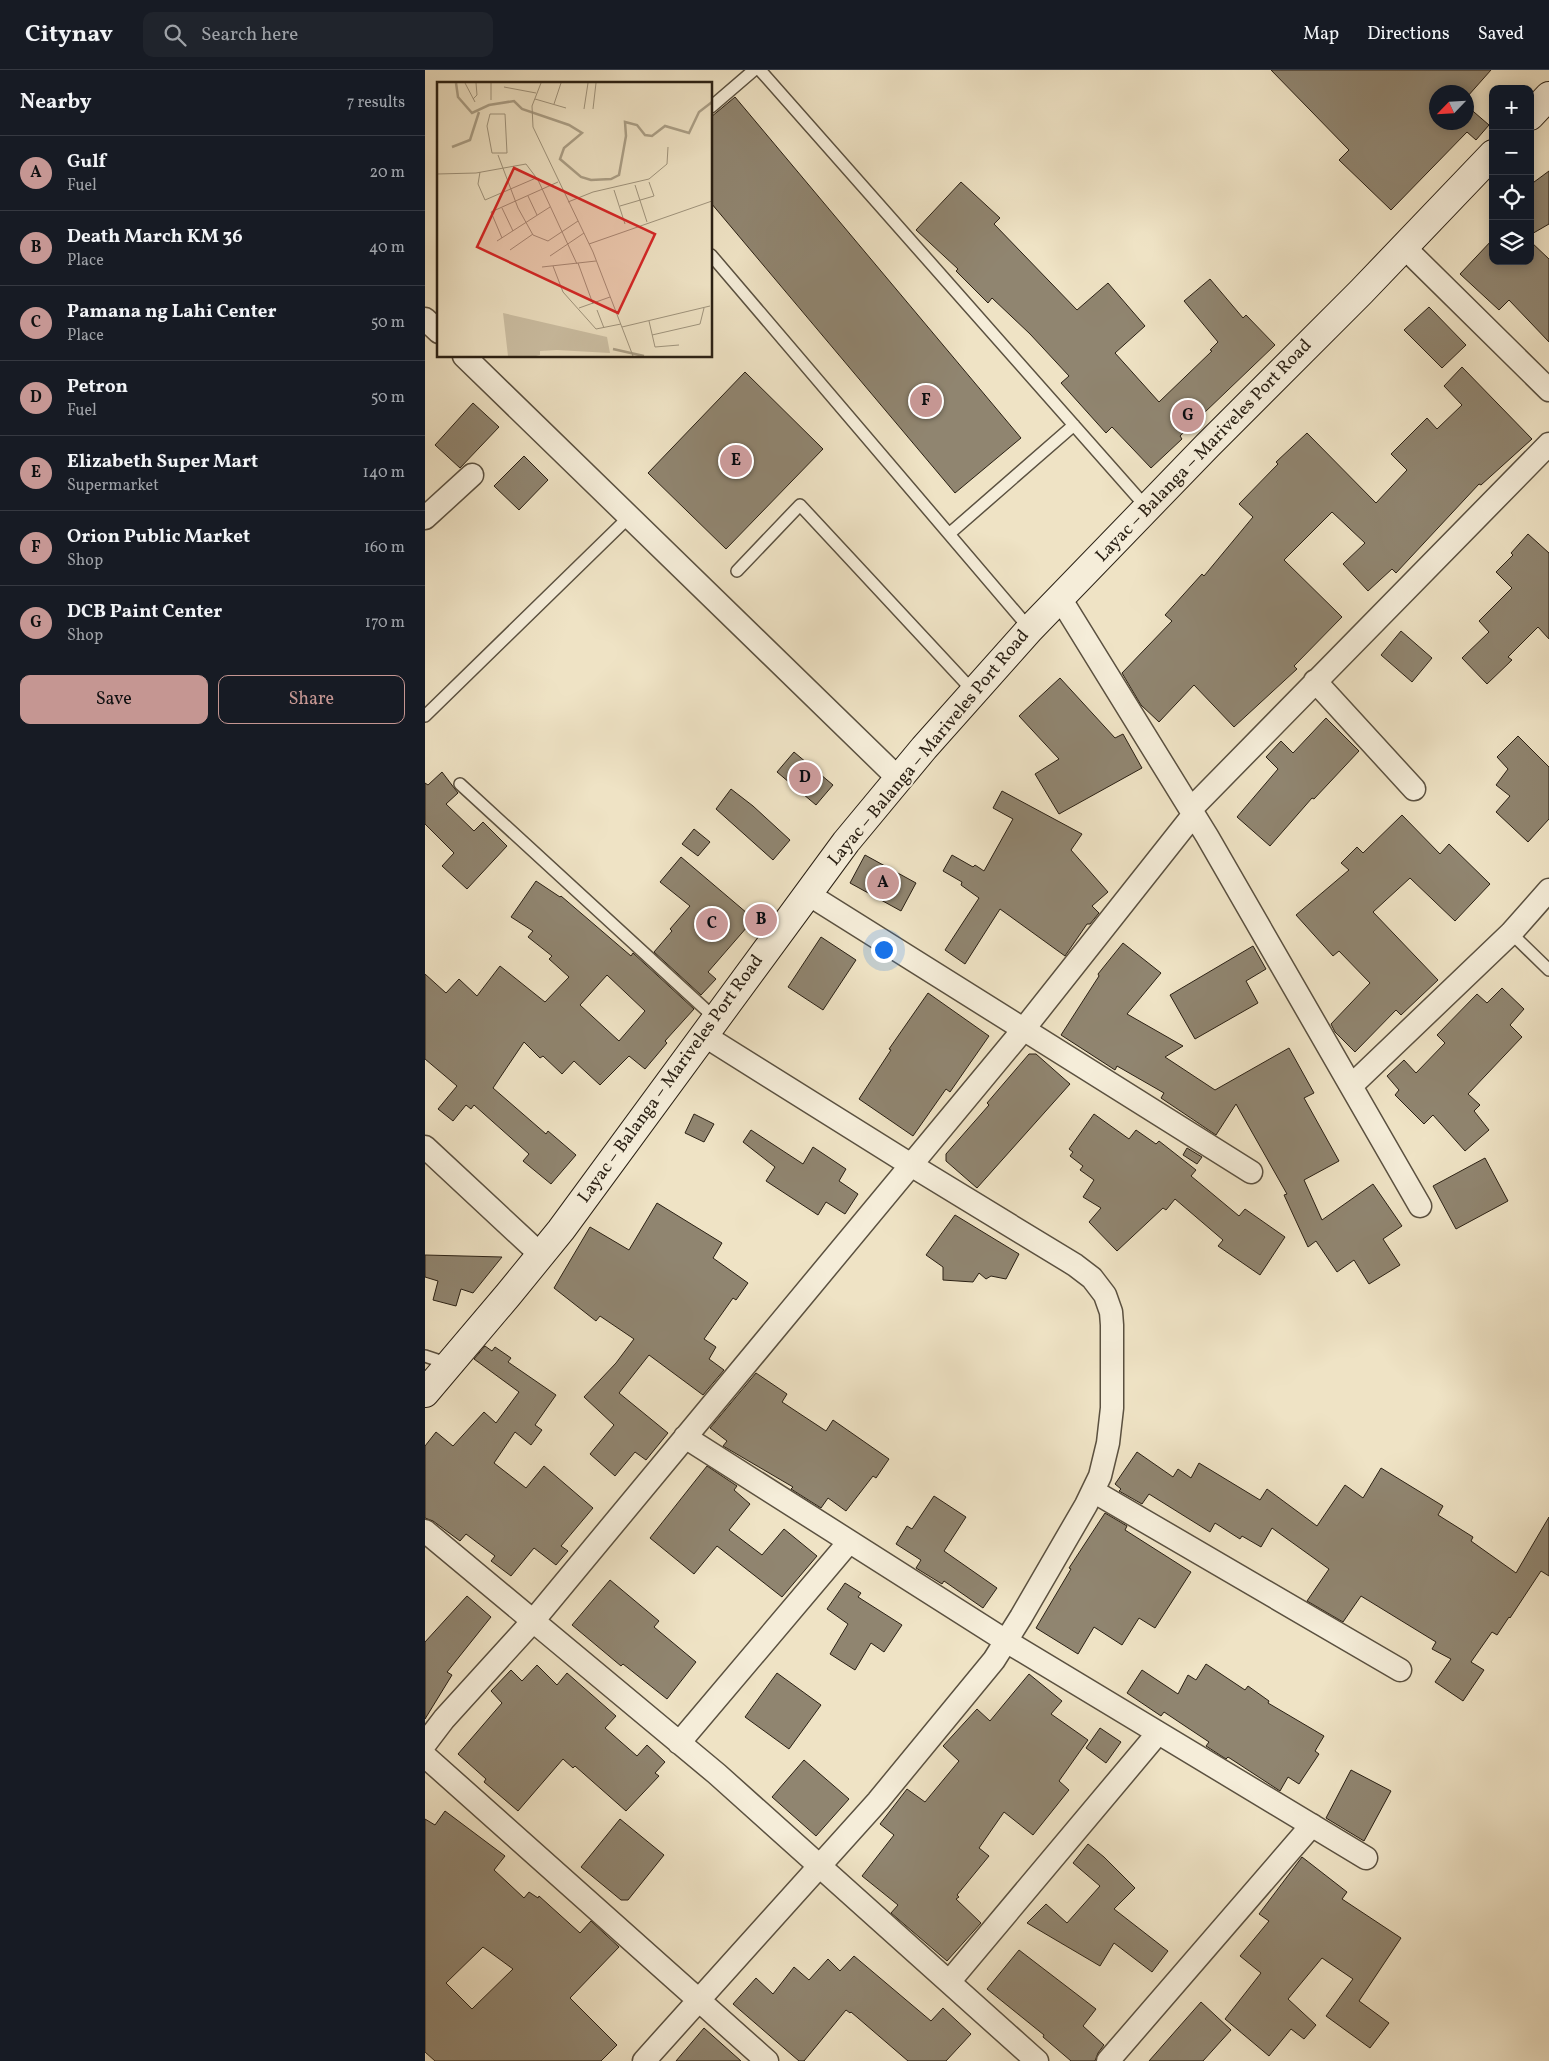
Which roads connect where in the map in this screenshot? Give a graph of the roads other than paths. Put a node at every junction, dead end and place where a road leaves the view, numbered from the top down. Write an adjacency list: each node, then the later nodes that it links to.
1 (754, 70): 4 (lane)
2 (760, 70): 13 (lane)
3 (1549, 96): 5 (main road)
4 (713, 105)
5 (1534, 112)
6 (1489, 158): 7 (main road, Layac – Balanga – Mariveles Port Road)
7 (1404, 247): 12 (street); 16 (main road, Layac – Balanga – Mariveles Port Road)
8 (713, 257): 19 (lane)
9 (425, 319): 10 (street)
10 (437, 330)
11 (466, 358): 17 (street)
12 (1549, 390)
13 (1074, 425): 16 (lane); 19 (lane)
14 (1549, 444): 23 (street)
15 (472, 475): 18 (street)
16 (1147, 508): 21 (main road, Layac – Balanga – Mariveles Port Road)
17 (629, 517): 25 (lane); 26 (street)
18 (425, 518)
19 (949, 534): 22 (lane)
20 (737, 571): 24 (lane)
21 (1060, 598): 22 (main road, Layac – Balanga – Mariveles Port Road); 29 (street)
22 (1030, 629): 24 (main road, Layac – Balanga – Mariveles Port Road)
23 (1315, 682): 28 (street); 29 (street)
24 (974, 692): 26 (main road, Layac – Balanga – Mariveles Port Road)
25 (425, 716)
26 (899, 779): 31 (main road, Layac – Balanga – Mariveles Port Road)
27 (460, 784): 34 (lane)
28 (1414, 788)
29 (1192, 811): 35 (street); 36 (street)
30 (1549, 890): 32 (street)
31 (808, 894): 34 (main road, Layac – Balanga – Mariveles Port Road); 35 (street)
32 (1511, 933): 33 (lane); 36 (street)
33 (1549, 970)
34 (710, 1028): 38 (street); 41 (main road, Layac – Balanga – Mariveles Port Road)
35 (1023, 1030): 38 (street); 39 (street)
36 (1351, 1086): 40 (street)
37 (425, 1147): 41 (street)
38 (911, 1165): 44 (street); 45 (street)
39 (1251, 1172)
40 (1420, 1206)
41 (541, 1255): 42 (main road, Layac – Balanga – Mariveles Port Road)
42 (437, 1360): 43 (main road, Layac – Balanga – Mariveles Port Road)
43 (425, 1393)
44 (685, 1437): 47 (street); 48 (street)
45 (1093, 1491): 49 (street); 50 (street)
46 (425, 1531): 48 (street)
47 (849, 1542): 49 (street); 52 (street)
48 (533, 1621): 52 (street); 53 (street)
49 (1006, 1642): 51 (street); 57 (street)
50 (1400, 1670)
51 (1158, 1733): 55 (street); 58 (street)
52 (679, 1743): 57 (street)
53 (425, 1744)
54 (425, 1756): 59 (street)
55 (1312, 1825): 56 (street); 63 (street)
56 (1366, 1858)
57 (819, 1866): 58 (street); 59 (street)
58 (949, 1982): 62 (street)
59 (700, 2001): 60 (street); 61 (street)
60 (644, 2061)
61 (767, 2061)
62 (1037, 2061)
63 (1108, 2061)

